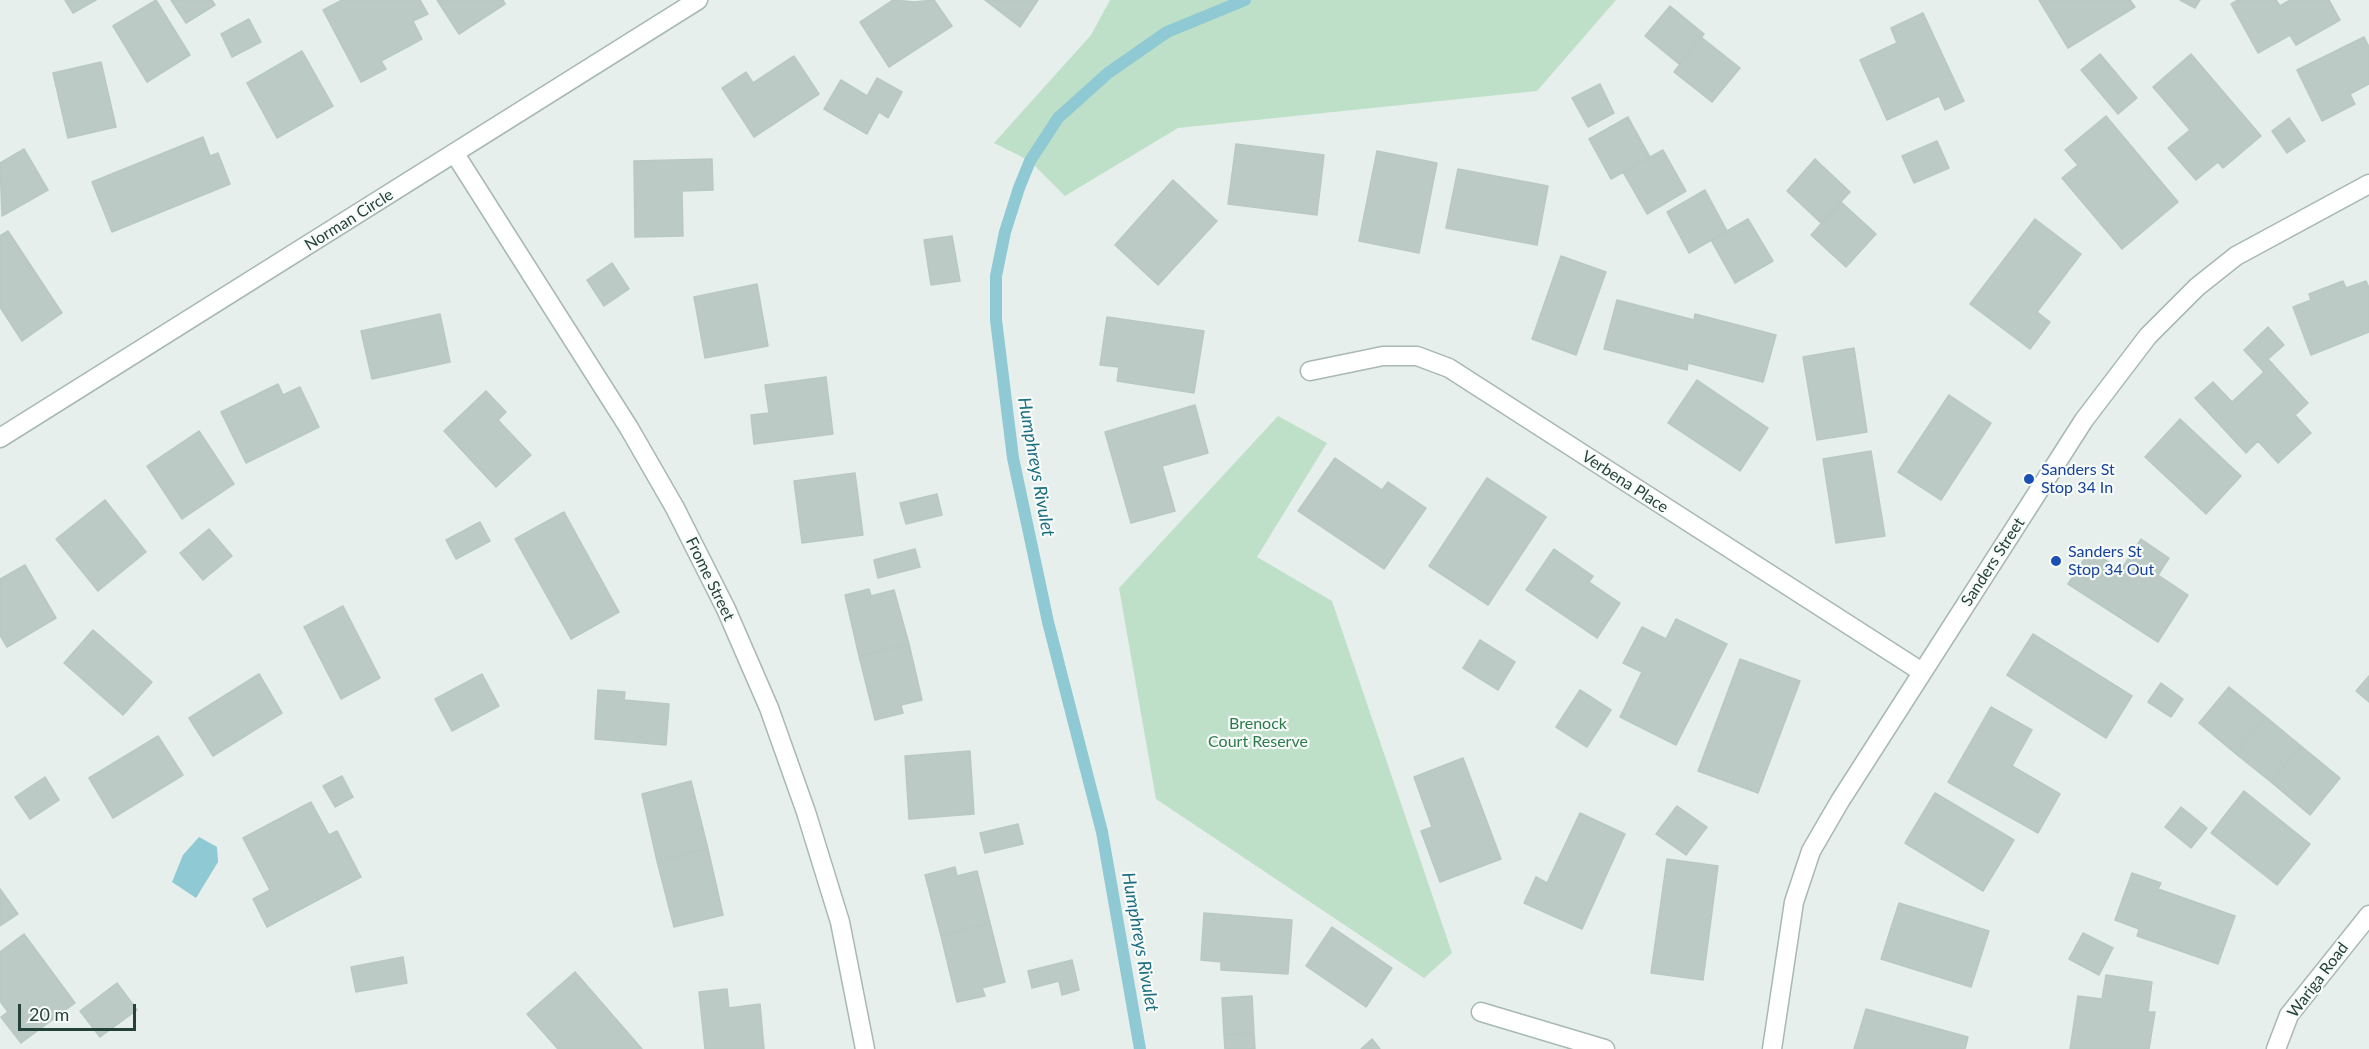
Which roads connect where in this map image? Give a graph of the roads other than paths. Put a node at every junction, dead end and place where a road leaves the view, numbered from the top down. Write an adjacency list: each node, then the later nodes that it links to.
1 (698, 0): 2 (street, Norman Circle)
2 (455, 154): 5 (street, Norman Circle); 9 (street, Frome Street)
3 (2369, 184): 6 (street, Sanders Street)
4 (1310, 371): 6 (street, Verbena Place)
5 (0, 438)
6 (1922, 672): 11 (street, Sanders Street)
7 (2369, 915): 12 (street, Wariga Road)
8 (1481, 1012): 10 (street)
9 (865, 1049)
10 (1605, 1049)
11 (1772, 1049)
12 (2276, 1049)

